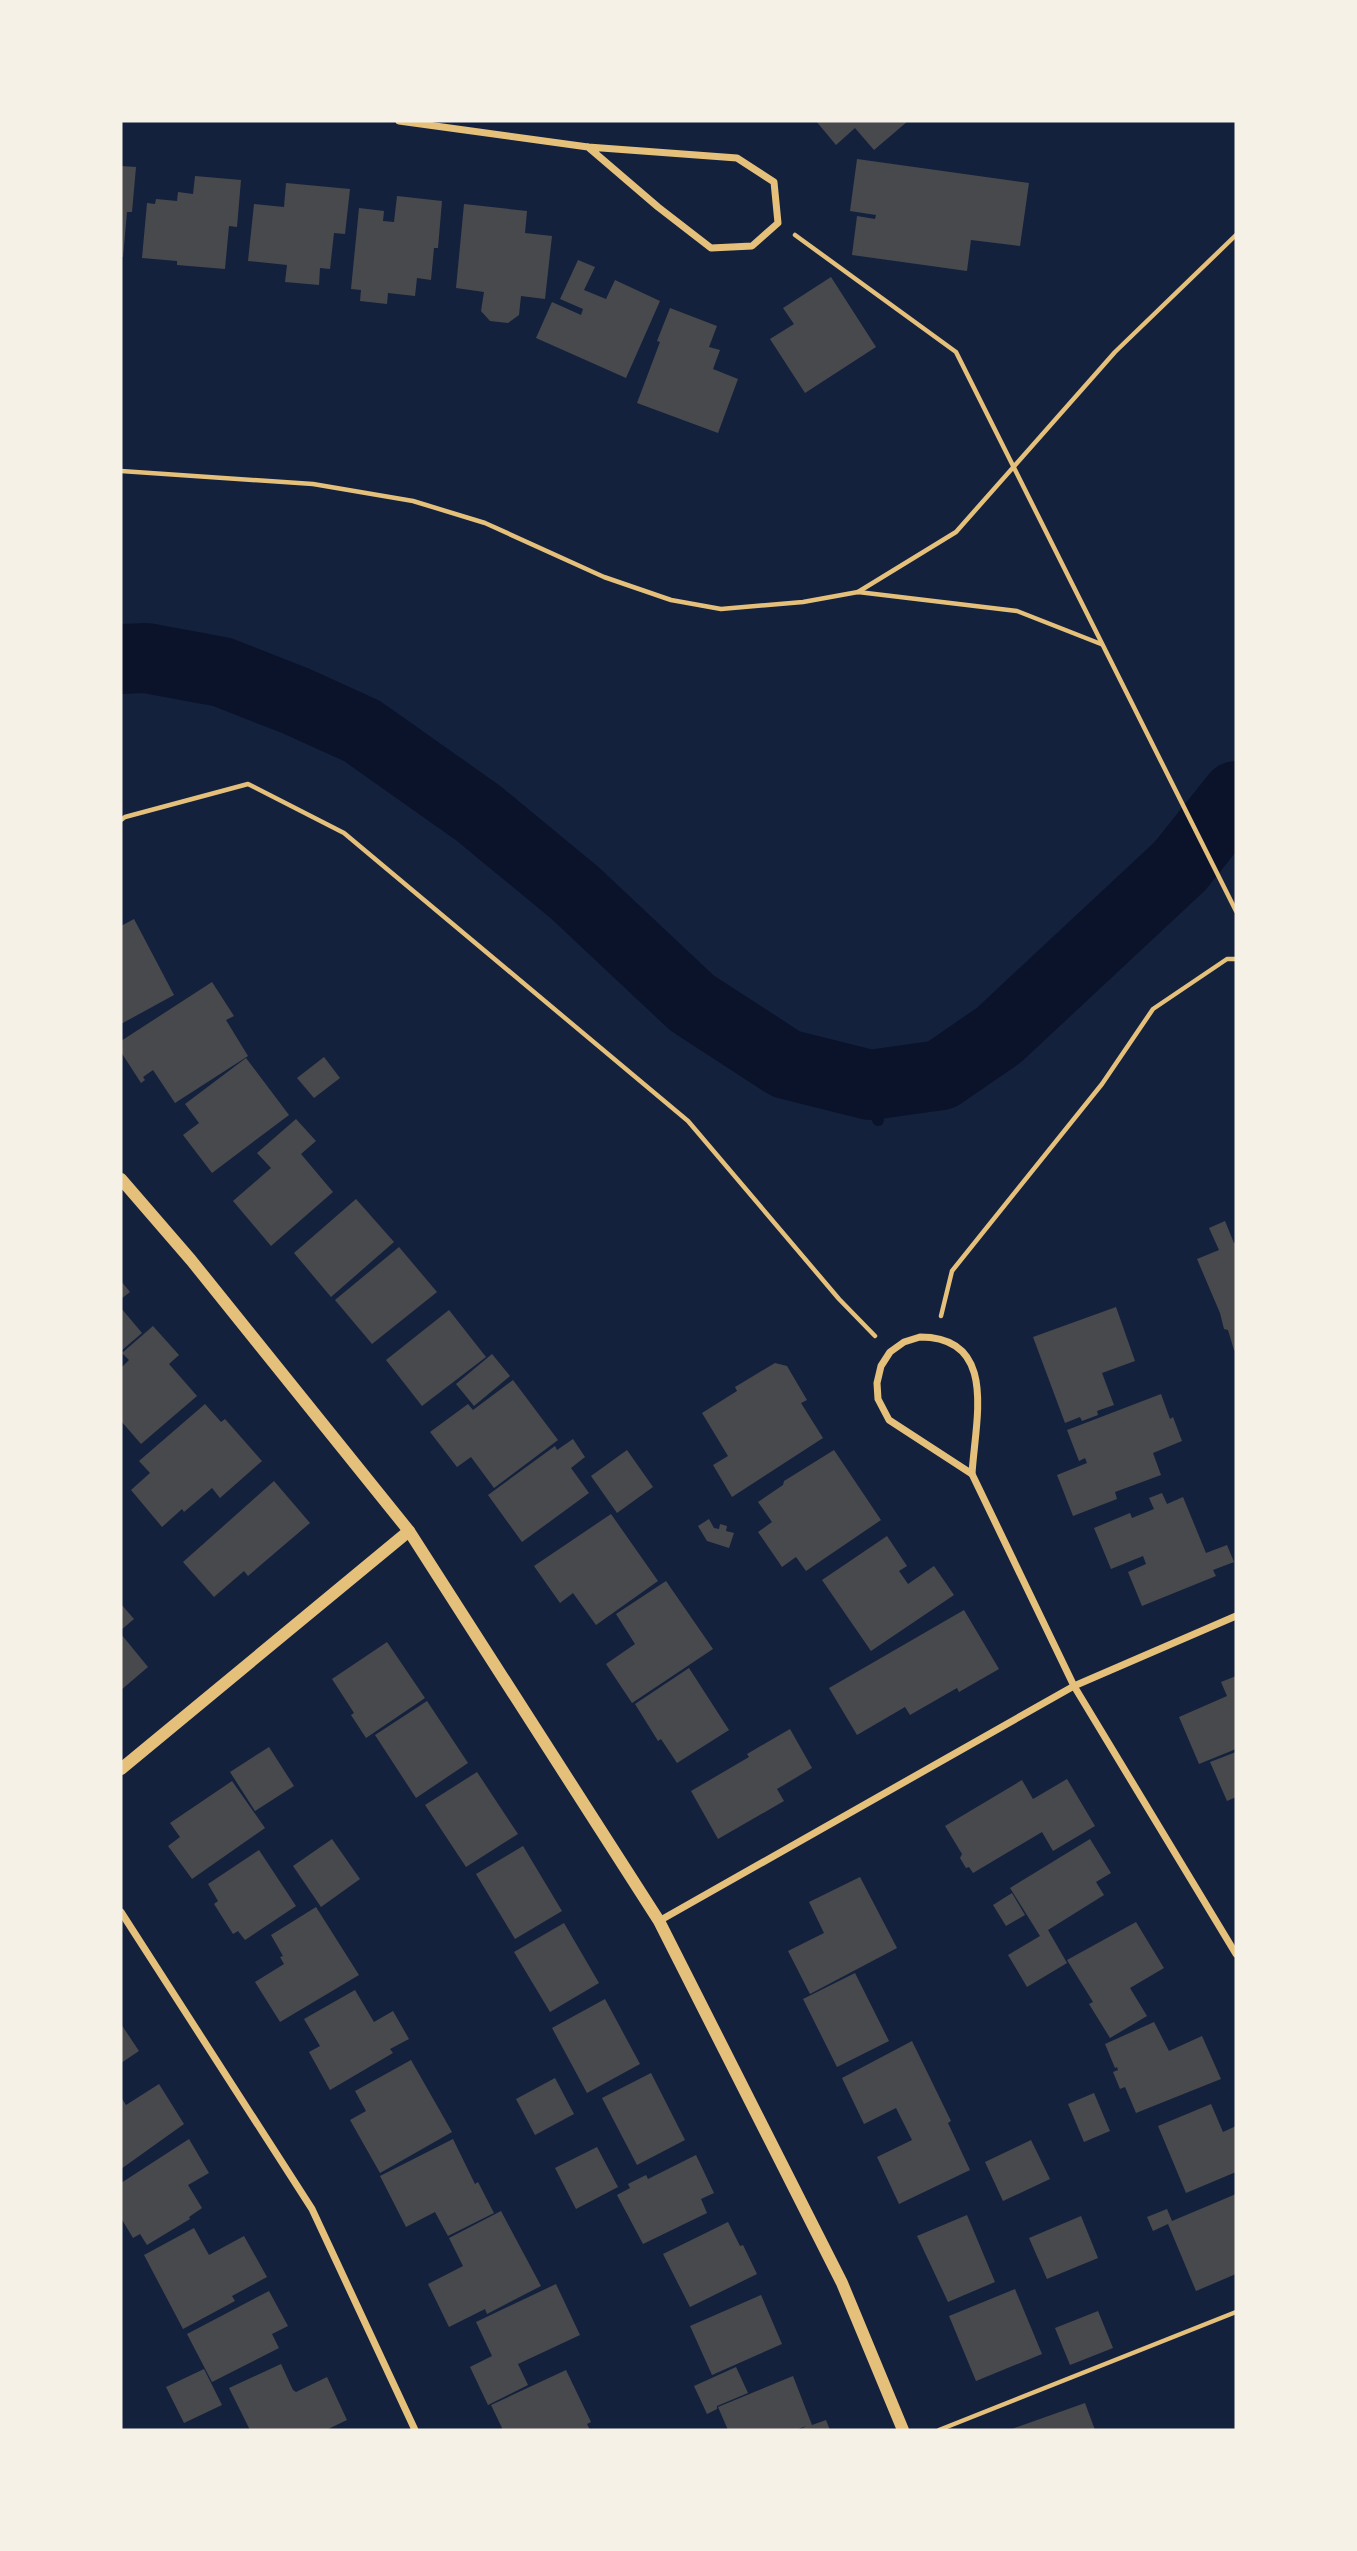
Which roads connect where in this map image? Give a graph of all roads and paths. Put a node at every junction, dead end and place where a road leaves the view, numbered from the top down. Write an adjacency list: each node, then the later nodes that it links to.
1 (399, 121): 2 (street)
2 (588, 147): 3 (street); 3 (street)
3 (778, 223): 5 (path)
4 (1236, 235): 5 (path)
5 (1013, 468): 7 (path); 8 (path)
6 (121, 471): 7 (path)
7 (858, 592): 8 (path)
8 (1101, 644): 10 (path)
9 (121, 820): 14 (path)
10 (1236, 911)
11 (1236, 959): 13 (path)
12 (121, 1179): 16 (street)
13 (936, 1337): 14 (street); 15 (street)
14 (890, 1352): 15 (street)
15 (972, 1474): 18 (street)
16 (409, 1531): 19 (street); 21 (street)
17 (1236, 1616): 18 (street)
18 (1074, 1686): 21 (street); 22 (street)
19 (121, 1769)
20 (121, 1912): 24 (street)
21 (659, 1921): 25 (street)
22 (1236, 1954)
23 (1236, 2312): 26 (path)
24 (415, 2430)
25 (902, 2430)
26 (939, 2430)

